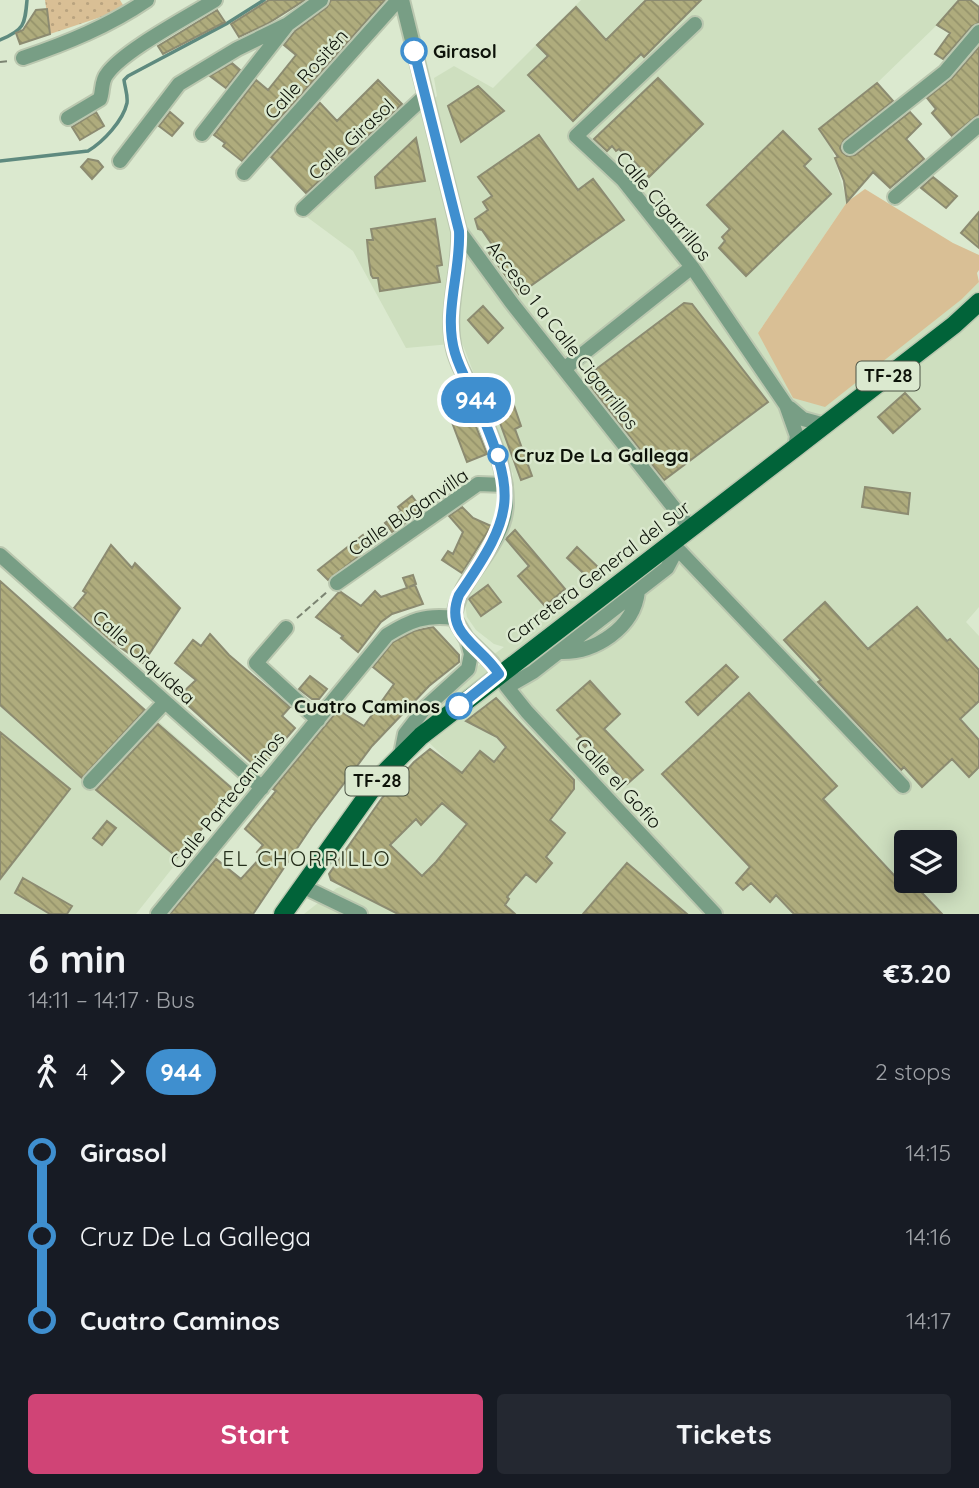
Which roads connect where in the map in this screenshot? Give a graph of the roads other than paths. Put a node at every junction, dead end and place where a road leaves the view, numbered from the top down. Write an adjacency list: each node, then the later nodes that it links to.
1 (147, 0): 8 (street)
2 (215, 0): 10 (street)
3 (321, 0): 6 (street)
4 (400, 0): 9 (street); 15 (street, Calle Rositén)
5 (695, 23): 19 (street, Calle Cigarrillos)
6 (288, 24): 12 (street); 14 (street)
7 (979, 32): 13 (street)
8 (23, 58)
9 (425, 96): 17 (street, Calle Girasol); 18 (street)
10 (68, 118)
11 (979, 125): 16 (street)
12 (202, 134)
13 (850, 147)
14 (120, 161)
15 (244, 173)
16 (895, 197)
17 (303, 209)
18 (459, 231): 21 (street, Acceso 1 a Calle Cigarrillos); 25 (street)
19 (692, 267): 21 (street); 22 (street, Calle Cigarrillos)
20 (979, 302): 23 (main road, Carretera General del Sur / TF-28)
21 (564, 369): 26 (street, Acceso 1 a Calle Cigarrillos)
22 (786, 405): 23 (street); 24 (street)
23 (825, 425): 24 (main road, Carretera General del Sur / TF-28)
24 (795, 448): 26 (main road, Carretera General del Sur / TF-28)
25 (505, 485): 29 (street, Calle Buganvilla); 30 (street)
26 (690, 528): 27 (main road, Carretera General del Sur / TF-28)
27 (674, 545): 33 (main road, Carretera General del Sur / TF-28); 33 (street); 38 (street)
28 (0, 555): 34 (street, Calle Orquídea)
29 (337, 583)
30 (454, 618): 32 (street, Calle el Gofio); 35 (street, Calle Partecaminos)
31 (286, 628): 35 (street)
32 (466, 638): 33 (street, Calle el Gofio); 36 (street)
33 (503, 681): 36 (main road, Carretera General del Sur / TF-28); 44 (street, Calle el Gofio)
34 (165, 702): 37 (street); 39 (street, Calle Orquídea)
35 (318, 720): 39 (street, Calle Partecaminos)
36 (401, 754): 40 (main road, Carretera General del Sur / TF-28)
37 (90, 782)
38 (902, 786)
39 (262, 788): 41 (street, Calle Partecaminos)
40 (302, 886): 42 (main road, Carretera General del Sur / TF-28); 43 (street)
41 (158, 914)
42 (283, 914)
43 (360, 914)
44 (715, 914)

